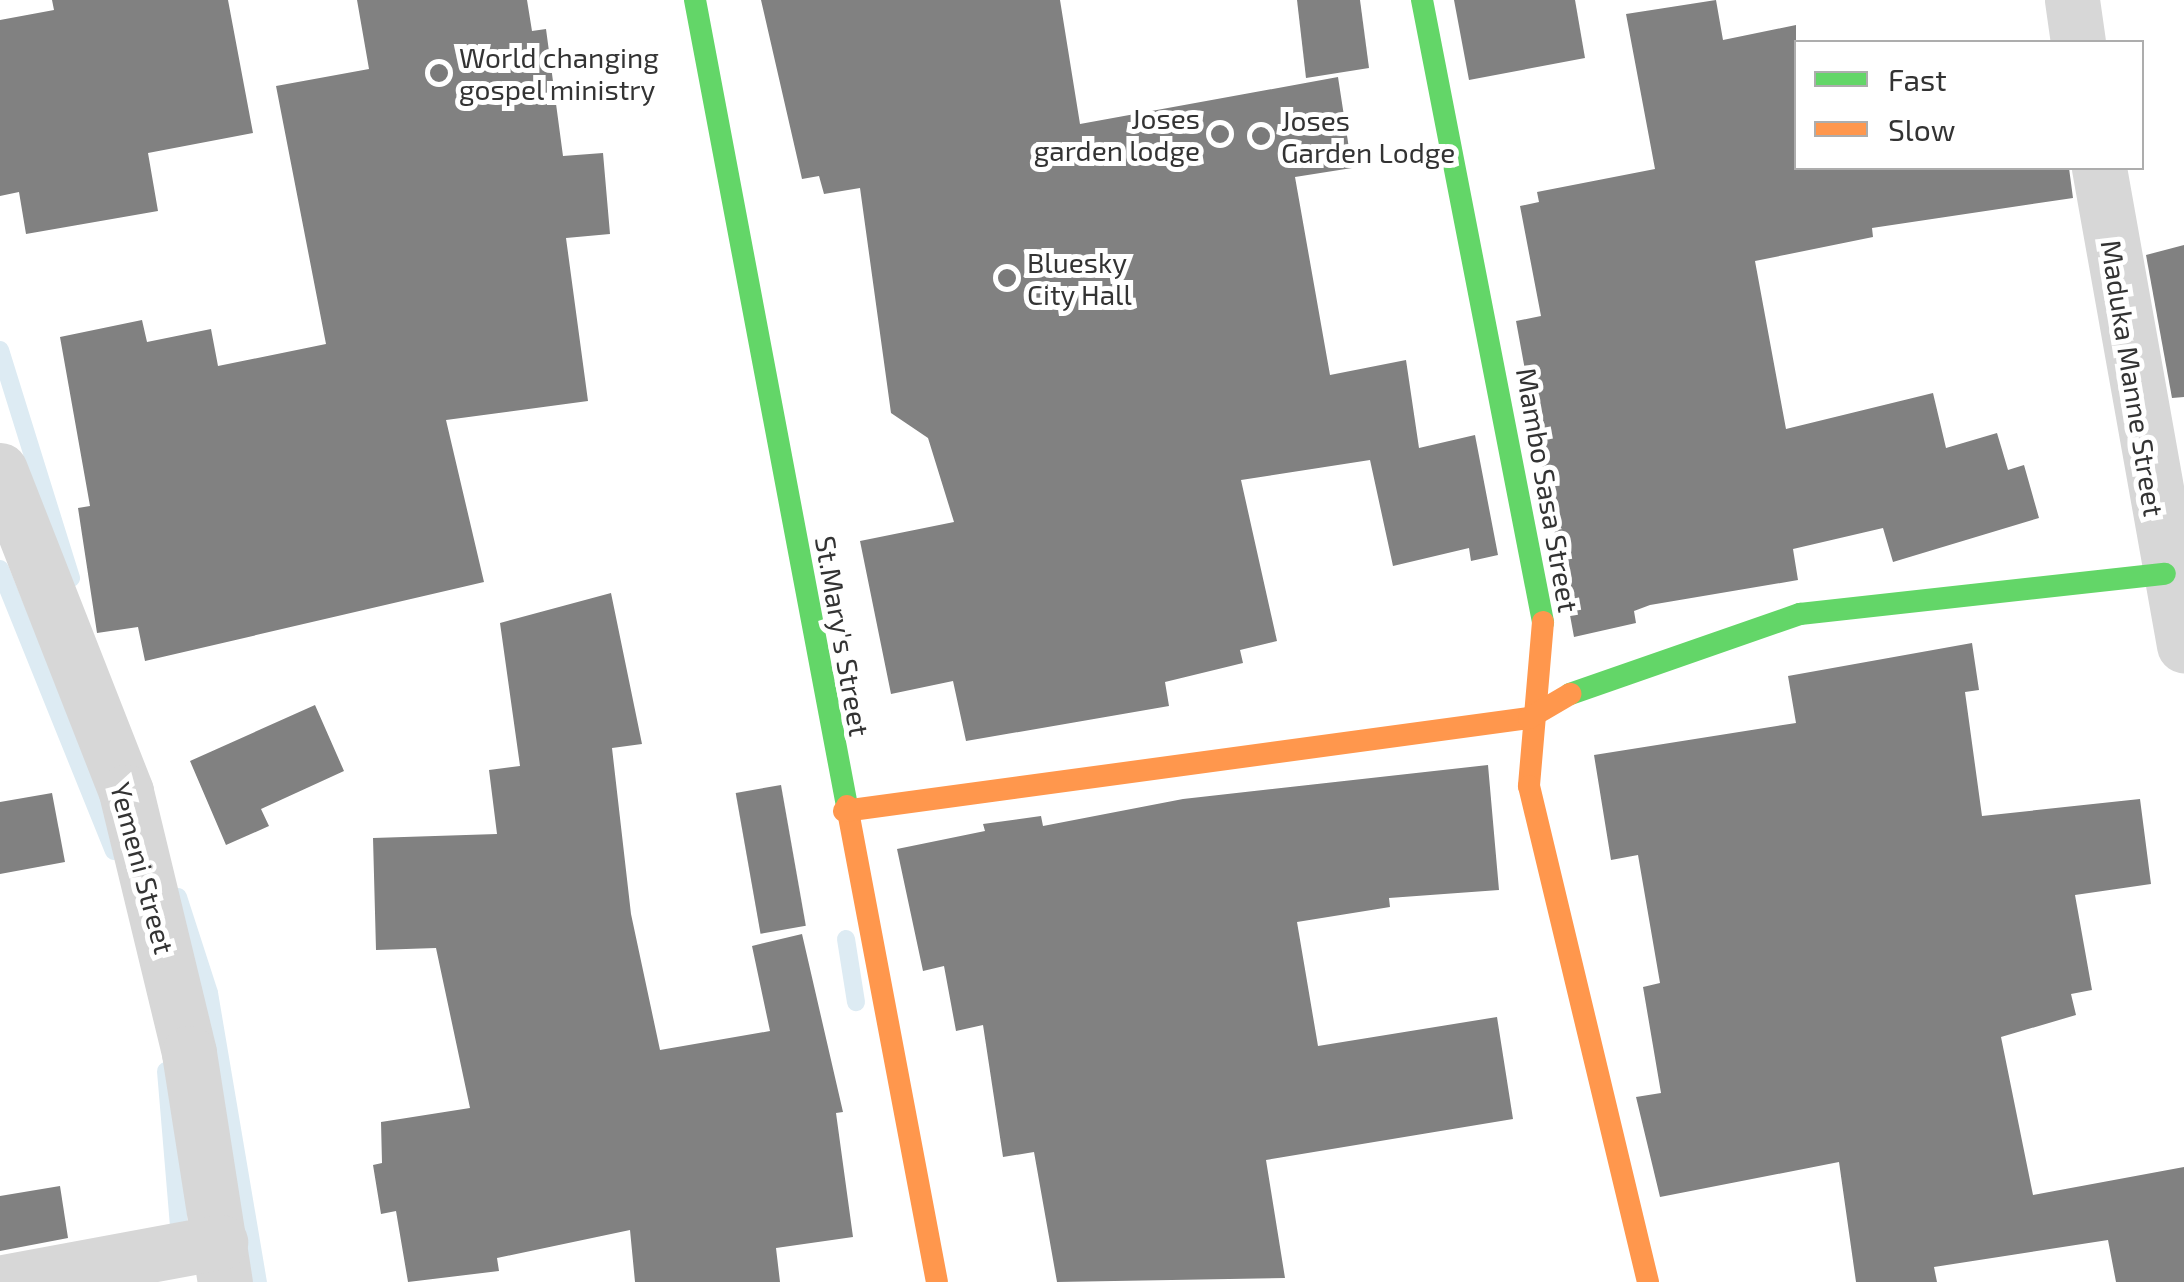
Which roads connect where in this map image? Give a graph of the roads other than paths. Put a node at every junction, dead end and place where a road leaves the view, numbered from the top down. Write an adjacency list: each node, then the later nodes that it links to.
1 (695, 0): 10 (street, St.Mary's Street)
2 (1422, 0): 9 (street, Mambo Sasa Street)
3 (2072, 0): 4 (street)
4 (2078, 40)
5 (2099, 170): 7 (street, Maduka Manne Street)
6 (0, 470): 11 (street, Yemeni Street)
7 (2166, 574): 8 (street, Maduka Manne Street); 9 (street)
8 (2184, 646)
9 (1528, 718): 10 (street); 14 (street, Mambo Sasa Street)
10 (844, 811): 13 (street, St.Mary's Street)
11 (222, 1262): 12 (street)
12 (4, 1282)
13 (937, 1282)
14 (1648, 1282)

